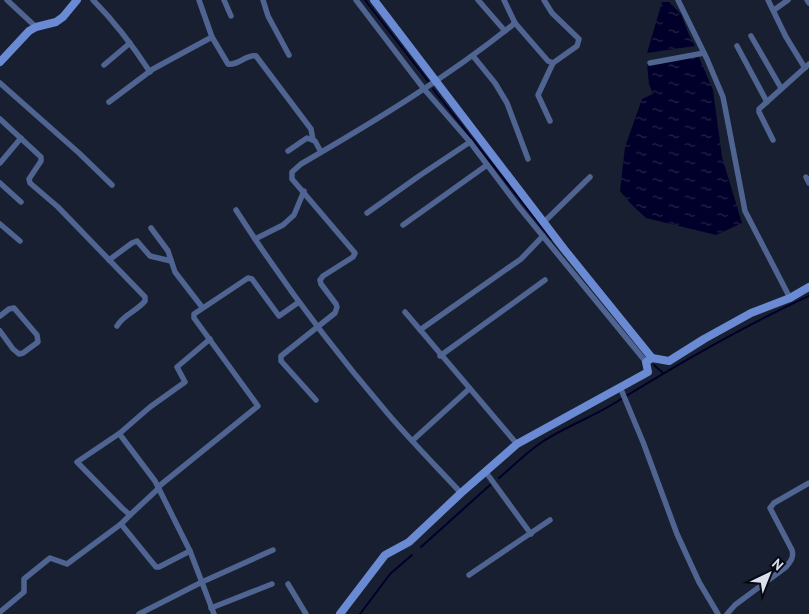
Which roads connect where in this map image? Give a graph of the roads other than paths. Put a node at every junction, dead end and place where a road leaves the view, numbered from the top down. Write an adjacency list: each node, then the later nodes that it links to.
1 (7, 0): 18 (street)
2 (77, 0): 18 (street)
3 (93, 0): 22 (street)
4 (199, 0): 21 (street)
5 (224, 0): 16 (street)
6 (263, 0): 25 (street)
7 (356, 0): 36 (street)
8 (374, 0): 33 (street)
9 (478, 0): 19 (street)
10 (504, 0): 17 (street)
11 (544, 0): 28 (street)
12 (678, 0): 24 (street)
13 (768, 0): 15 (street)
14 (788, 0): 15 (street)
15 (774, 10): 31 (street)
16 (231, 16)
17 (516, 23): 19 (street); 28 (street)
18 (36, 27): 27 (street)
19 (505, 31): 26 (street)
20 (751, 36): 35 (street)
21 (212, 37): 32 (street); 42 (street)
22 (130, 43): 30 (street); 32 (street)
23 (737, 46): 38 (street)
24 (704, 53): 29 (street); 68 (street)
25 (289, 55)
26 (473, 56): 33 (street); 47 (street)
27 (0, 62)
28 (553, 63): 40 (street)
29 (650, 63)
30 (104, 65)
31 (808, 67): 35 (street)
32 (150, 72): 37 (street)
33 (435, 82): 36 (street); 57 (street)
34 (0, 83): 52 (street)
35 (781, 88): 38 (street)
36 (424, 89): 44 (street); 46 (street)
37 (109, 102)
38 (767, 102): 43 (street)
39 (0, 119): 41 (street)
40 (550, 121)
41 (21, 138): 48 (street); 64 (street)
42 (313, 140): 45 (street); 46 (street)
43 (773, 140)
44 (470, 142): 49 (street); 56 (street)
45 (288, 150)
46 (321, 152): 53 (street)
47 (528, 159)
48 (0, 163)
49 (487, 165): 59 (street); 61 (street)
50 (590, 177): 57 (street)
51 (0, 183): 54 (street)
52 (112, 185)
53 (304, 191): 62 (street); 74 (street)
54 (21, 202)
55 (236, 210): 62 (street)
56 (367, 212)
57 (543, 223): 79 (street)
58 (0, 224): 63 (street)
59 (403, 225)
60 (151, 228): 65 (street)
61 (543, 236): 75 (street); 79 (street)
62 (255, 239): 69 (street)
63 (20, 241)
64 (109, 260): 65 (street); 73 (street)
65 (171, 261): 70 (street)
66 (545, 280): 78 (street)
67 (809, 287): 68 (street)
68 (790, 298): 79 (street)
69 (299, 302): 70 (street); 74 (street)
70 (202, 307): 77 (street)
71 (405, 312): 75 (street)
72 (0, 316): 76 (street)
73 (117, 326)
74 (317, 327): 82 (street); 84 (street)
75 (420, 330): 78 (street)
76 (0, 331)
77 (210, 339): 83 (street); 88 (street)
78 (440, 356): 81 (street)
79 (649, 360): 80 (street)
80 (620, 387): 85 (street); 105 (street)
81 (469, 389): 84 (street); 85 (street)
82 (316, 400)
83 (120, 433): 88 (street); 90 (street)
84 (413, 440): 89 (street)
85 (516, 444): 86 (street)
86 (485, 472): 89 (street); 93 (street)
87 (809, 483): 106 (street)
88 (158, 488): 90 (street); 95 (street)
89 (461, 493): 104 (street)
90 (130, 514): 92 (street)
91 (550, 520): 93 (street)
92 (121, 524): 95 (street); 101 (street)
93 (531, 534): 96 (street)
94 (273, 550): 97 (street)
95 (190, 551): 97 (street)
96 (469, 575)
97 (202, 582): 100 (street); 102 (street)
98 (272, 584): 100 (street)
99 (288, 584): 103 (street)
100 (213, 611)
101 (0, 612)
102 (139, 614)
103 (306, 614)
104 (340, 614)
105 (718, 614)
106 (727, 614)

